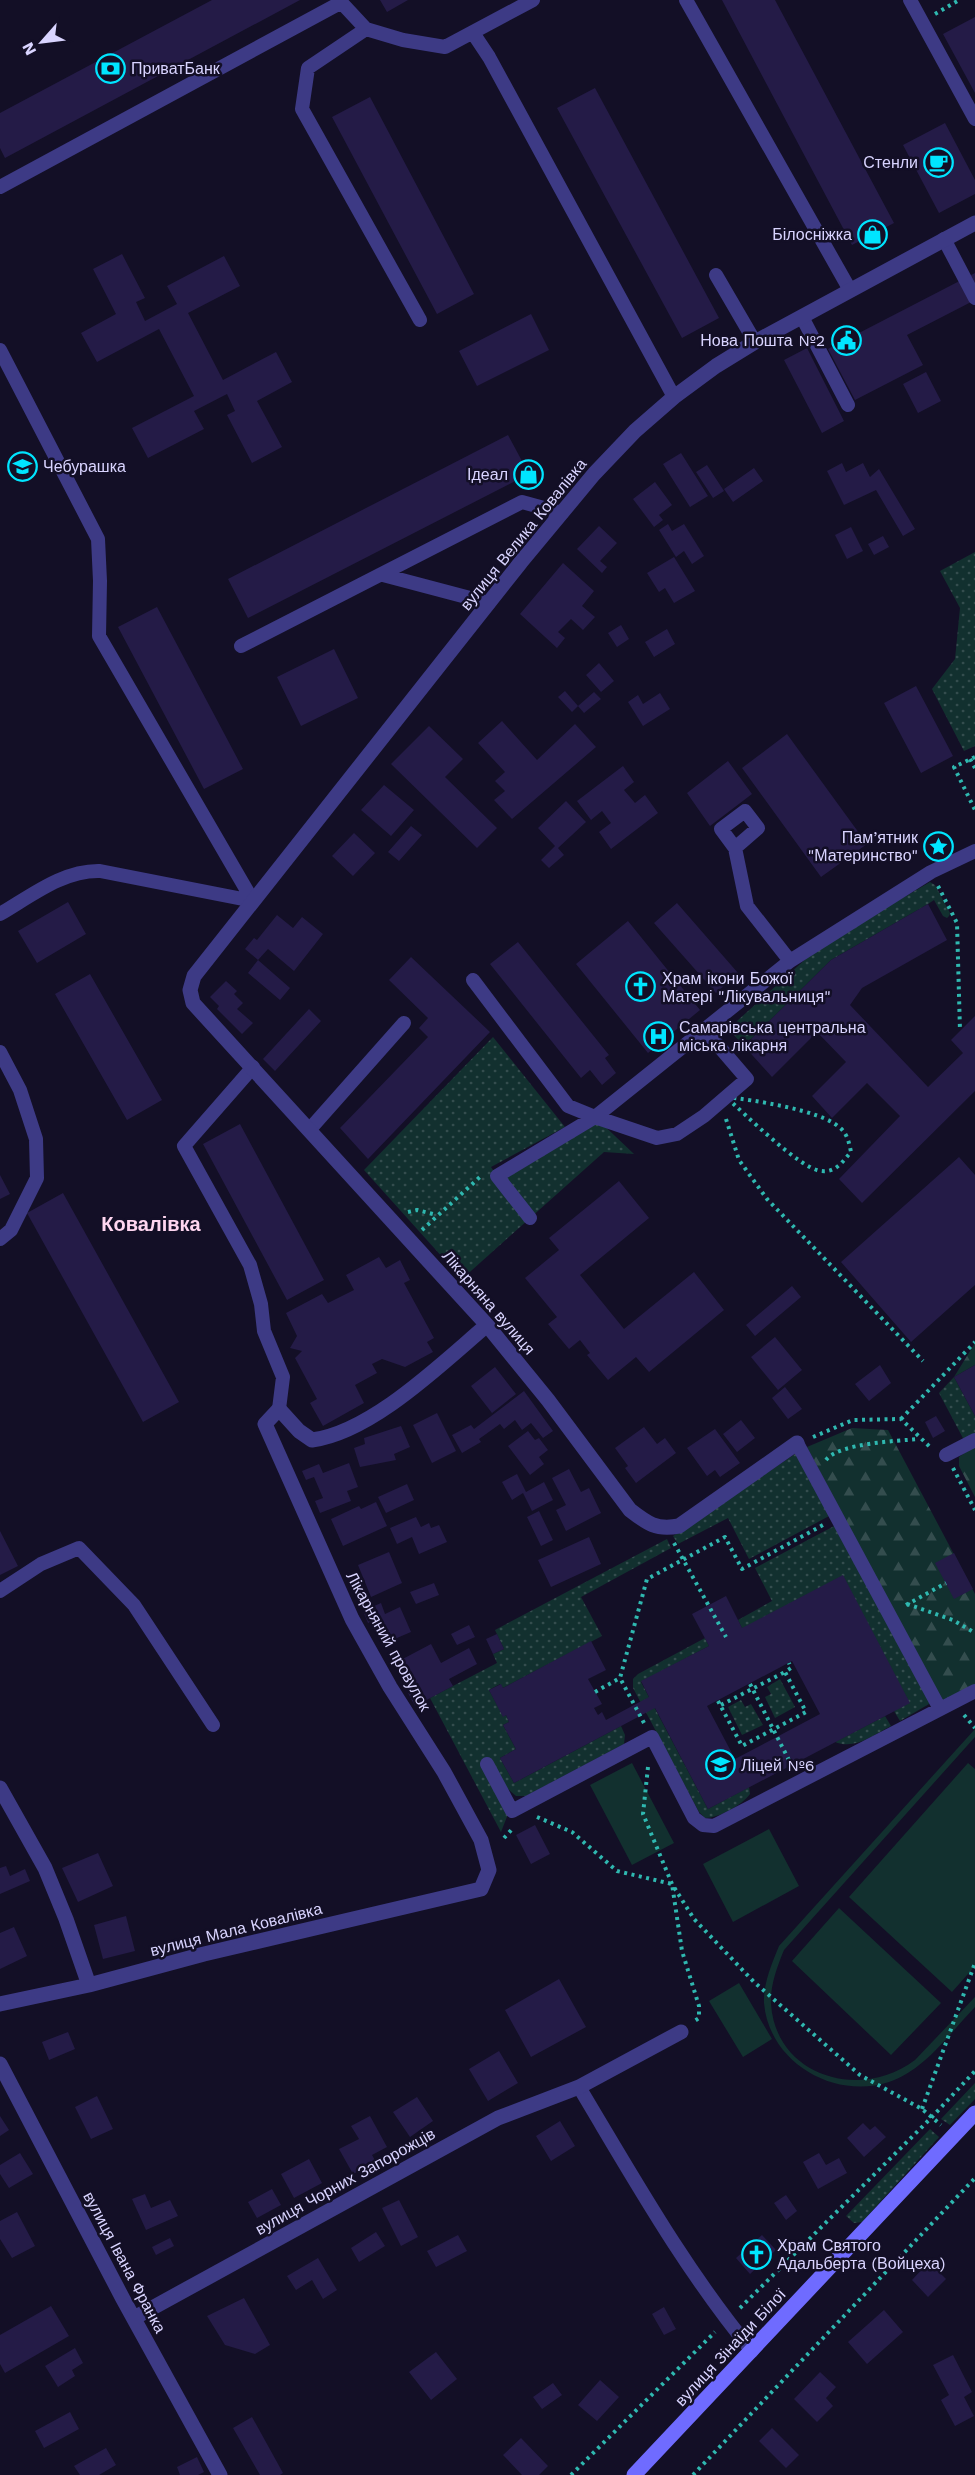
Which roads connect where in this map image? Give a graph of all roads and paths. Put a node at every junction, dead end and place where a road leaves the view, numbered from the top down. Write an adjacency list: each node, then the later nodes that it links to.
1 (534, 0): 8 (lane)
2 (686, 0): 14 (lane)
3 (910, 0): 6 (lane)
4 (959, 0): 6 (path)
5 (339, 2): 7 (lane); 10 (lane)
6 (921, 21): 9 (lane)
7 (366, 29): 8 (lane); 17 (lane)
8 (473, 33): 20 (lane)
9 (975, 119)
10 (0, 187)
11 (975, 223): 12 (street, вулиця Велика Ковалівка)
12 (944, 239): 14 (street, вулиця Велика Ковалівка); 15 (lane)
13 (716, 275): 18 (lane)
14 (850, 290): 16 (street, вулиця Велика Ковалівка)
15 (975, 298)
16 (802, 316): 18 (street, вулиця Велика Ковалівка); 21 (lane)
17 (420, 320)
18 (755, 342): 20 (street, вулиця Велика Ковалівка)
19 (0, 350): 32 (lane)
20 (674, 397): 22 (street, вулиця Велика Ковалівка)
21 (848, 405)
22 (562, 513): 23 (lane); 24 (street, вулиця Велика Ковалівка)
23 (383, 575): 24 (lane); 25 (lane)
24 (489, 603): 32 (street, вулиця Велика Ковалівка)
25 (241, 646)
26 (973, 758): 27 (path); 28 (path)
27 (975, 768)
28 (975, 810)
29 (735, 848): 34 (lane)
30 (975, 850): 31 (lane)
31 (931, 872): 34 (lane); 39 (path)
32 (253, 901): 33 (lane); 35 (street, вулиця Велика Ковалівка)
33 (0, 914)
34 (790, 961): 38 (lane)
35 (194, 976): 41 (street, Лікарняна вулиця)
36 (473, 980): 44 (lane)
37 (404, 1023): 45 (lane)
38 (704, 1029): 42 (lane); 44 (lane)
39 (960, 1030)
40 (0, 1052): 49 (lane)
41 (253, 1067): 45 (street, Лікарняна вулиця); 53 (lane)
42 (726, 1101): 42 (path); 44 (lane)
43 (726, 1114): 52 (path)
44 (595, 1117): 48 (lane)
45 (309, 1129): 47 (street, Лікарняна вулиця)
46 (437, 1215): 47 (path)
47 (390, 1218): 50 (street, Лікарняна вулиця)
48 (530, 1218)
49 (0, 1239)
50 (487, 1325): 53 (street); 62 (street, Лікарняна вулиця)
51 (975, 1342): 54 (path)
52 (923, 1361)
53 (279, 1409): 87 (street, Лікарняний провулок)
54 (901, 1419): 55 (path); 57 (path)
55 (920, 1438): 58 (path); 59 (path)
56 (975, 1440): 58 (lane)
57 (797, 1443): 59 (lane); 62 (street)
58 (946, 1455): 60 (path)
59 (818, 1479): 61 (lane)
60 (975, 1510)
61 (838, 1518): 63 (path); 67 (lane)
62 (664, 1528): 63 (path)
63 (684, 1558): 69 (path); 72 (path)
64 (946, 1583): 66 (path)
65 (0, 1592): 77 (lane)
66 (907, 1604): 67 (path); 68 (path)
67 (889, 1614): 76 (lane)
68 (975, 1633)
69 (726, 1637)
70 (789, 1663): 71 (path)
71 (785, 1672): 73 (path); 78 (path)
72 (620, 1678): 75 (path); 79 (path)
73 (751, 1686): 78 (path); 78 (path)
74 (975, 1691): 76 (lane)
75 (595, 1692)
76 (940, 1709): 81 (lane)
77 (213, 1725)
78 (774, 1730): 81 (path)
79 (652, 1737): 80 (lane); 81 (lane); 86 (path)
80 (487, 1764)
81 (801, 1781)
82 (0, 1788): 89 (street)
83 (527, 1820): 86 (path)
84 (517, 1824): 85 (path)
85 (504, 1838)
86 (672, 1884): 91 (path); 95 (path)
87 (481, 1889): 89 (street, вулиця Мала Ковалівка)
88 (975, 1963): 95 (path)
89 (89, 1985): 90 (street, вулиця Мала Ковалівка)
90 (0, 2004)
91 (681, 2032): 94 (street, вулиця Чорних Запорожців)
92 (0, 2064): 100 (street, вулиця Івана Франка)
93 (975, 2071): 97 (path)
94 (579, 2088): 100 (street, вулиця Чорних Запорожців); 101 (lane)
95 (922, 2109): 97 (path)
96 (974, 2116): 98 (street, вулиця Зінаїди Білої)
97 (932, 2117): 98 (path); 101 (path)
98 (954, 2134): 102 (street, вулиця Зінаїди Білої)
99 (975, 2178): 106 (path)
100 (134, 2318): 104 (street, вулиця Івана Франка)
101 (727, 2321): 102 (lane); 105 (path)
102 (752, 2351): 103 (street, вулиця Зінаїди Білої)
103 (642, 2472)
104 (220, 2475)
105 (571, 2475)
106 (693, 2475)

